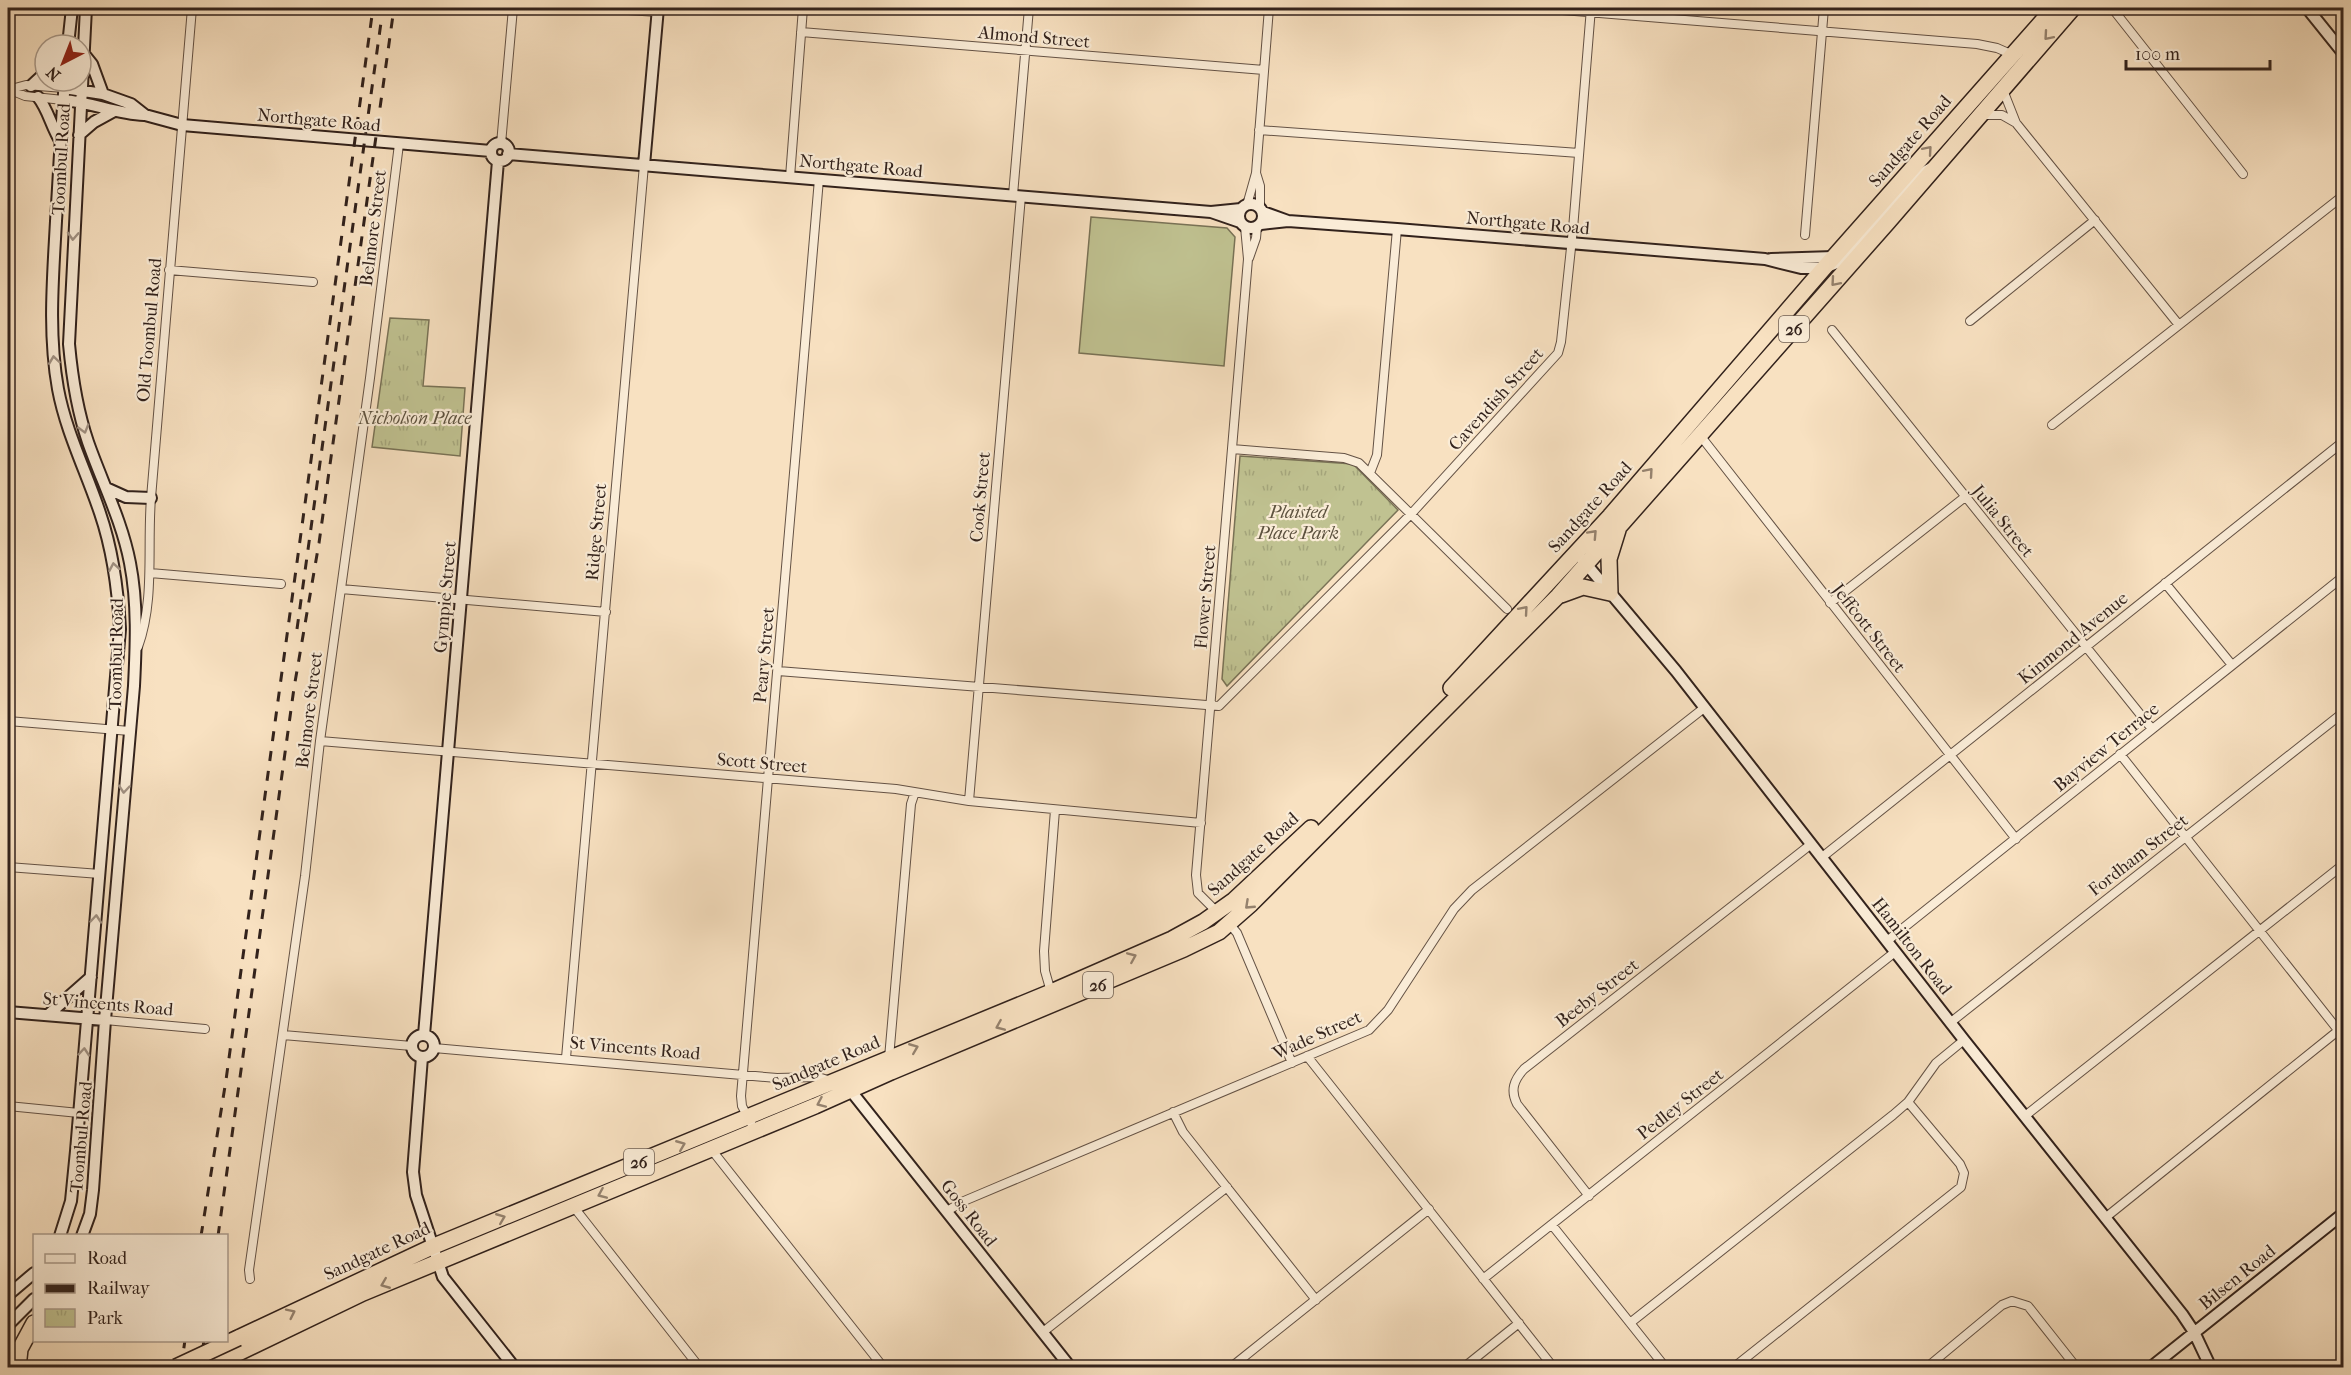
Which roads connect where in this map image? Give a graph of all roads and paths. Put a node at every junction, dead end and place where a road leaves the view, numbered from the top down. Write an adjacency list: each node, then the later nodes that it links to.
1 (72, 8): 19 (street)
2 (86, 8): 20 (street, Toombul Road)
3 (192, 8): 40 (street, Old Toombul Road)
4 (513, 8): 45 (street)
5 (599, 8): 15 (street)
6 (803, 8): 17 (street)
7 (1029, 8): 21 (street, Cook Street)
8 (1269, 8): 25 (street)
9 (1538, 8): 16 (street)
10 (1824, 8): 18 (street)
11 (2054, 8): 23 (highway, Sandgate Road / 26)
12 (2073, 8): 23 (highway, Sandgate Road / 26, one-way to 23)
13 (2112, 8): 53 (street)
14 (2307, 8): 22 (street)
15 (658, 10): 50 (street, Ridge Street)
16 (1590, 10): 18 (street); 48 (street, Cavendish Street)
17 (801, 32): 21 (street, Almond Street); 54 (street)
18 (1822, 32): 23 (street); 66 (street)
19 (69, 33)
20 (85, 33)
21 (1025, 52): 25 (street, Almond Street); 57 (street, Cook Street)
22 (2343, 54)
23 (2018, 59): 27 (highway, Sandgate Road / 26); 69 (highway, Sandgate Road / 26, one-way to 23)
24 (93, 67): 32 (street)
25 (1264, 70): 41 (street)
26 (31, 86): 28 (street)
27 (2003, 88): 37 (highway, Sandgate Road / 26); 39 (street)
28 (9, 89): 33 (street)
29 (93, 92): 32 (street, Northgate Road)
30 (64, 93): 34 (street, Toombul Road)
31 (81, 93): 35 (street, Toombul Road)
32 (103, 94): 38 (street, Northgate Road)
33 (38, 97): 34 (street); 43 (street)
34 (63, 100): 35 (street, Northgate Road); 43 (street, Toombul Road)
35 (81, 101): 36 (street, Northgate Road); 42 (street, Toombul Road)
36 (114, 111): 38 (street, Northgate Road); 42 (street)
37 (1980, 115): 39 (street); 51 (highway, Sandgate Road / 26)
38 (145, 116): 40 (street, Northgate Road)
39 (2016, 123): 61 (street)
40 (182, 125): 44 (street, Northgate Road); 70 (street, Old Toombul Road)
41 (1259, 130): 48 (street); 52 (street)
42 (79, 135): 80 (street, Toombul Road, one-way to 80)
43 (61, 142): 107 (street, Toombul Road, one-way to 43)
44 (399, 144): 46 (street, Northgate Road); 90 (street, Belmore Street)
45 (501, 144): 46 (street); 47 (street)
46 (491, 151): 49 (street)
47 (508, 153): 49 (street); 50 (street, Northgate Road)
48 (1579, 153): 67 (street, Cavendish Street)
49 (498, 161): 93 (street, Gympie Street)
50 (644, 165): 54 (street, Northgate Road); 96 (street, Ridge Street)
51 (1937, 165): 69 (street); 76 (highway, Sandgate Road / 26, one-way to 76)
52 (1256, 173): 58 (street); 59 (street)
53 (2243, 174)
54 (790, 177): 55 (street, Northgate Road)
55 (819, 179): 57 (street, Northgate Road); 100 (street, Peary Street)
56 (2343, 195): 73 (street)
57 (1017, 196): 60 (street, Northgate Road); 101 (street, Cook Street)
58 (1244, 207): 59 (street, Northgate Road); 60 (street, Northgate Road); 63 (street)
59 (1262, 209): 62 (street, Northgate Road); 64 (street)
60 (1211, 212): 63 (street, Northgate Road)
61 (2095, 220): 72 (street); 73 (street)
62 (1288, 221): 64 (street, Northgate Road); 65 (street, Northgate Road)
63 (1242, 224): 64 (street, Northgate Road); 68 (street, Flower Street)
64 (1259, 226): 68 (street, Flower Street)
65 (1397, 228): 67 (street, Northgate Road); 79 (street)
66 (1805, 235)
67 (1571, 243): 69 (street, Northgate Road); 83 (street, Cavendish Street)
68 (1248, 259): 78 (street, Flower Street)
69 (1829, 262): 85 (highway, Sandgate Road / 26, one-way to 69)
70 (169, 270): 71 (street); 82 (street, Old Toombul Road)
71 (313, 282)
72 (1970, 321)
73 (2179, 325): 75 (street)
74 (1832, 330): 81 (street, Julia Street)
75 (2052, 425)
76 (1699, 434): 84 (highway, Sandgate Road / 26); 94 (street, Jeffcott Street)
77 (2343, 441): 88 (street, Kinmond Avenue)
78 (1232, 449): 79 (street); 102 (street, Flower Street)
79 (1370, 473): 83 (street)
80 (106, 488): 82 (street); 98 (street, Toombul Road)
81 (1965, 497): 94 (street); 97 (street, Julia Street)
82 (151, 498): 86 (street, Old Toombul Road)
83 (1412, 513): 95 (street); 102 (street, Cavendish Street)
84 (1619, 526): 85 (highway, Sandgate Road / 26); 91 (highway)
85 (1581, 558): 91 (street, Hamilton Road); 92 (highway, Sandgate Road / 26); 126 (highway, Sandgate Road / 26, one-way to 85)
86 (150, 573): 89 (street); 98 (street, Old Toombul Road)
87 (2343, 576): 99 (street, Bayview Terrace)
88 (2165, 583): 97 (street, Kinmond Avenue); 99 (street)
89 (281, 584)
90 (341, 590): 93 (street); 109 (street, Belmore Street)
91 (1611, 593): 92 (highway); 103 (street, Hamilton Road)
92 (1558, 596): 127 (highway, Sandgate Road / 26, one-way to 127)
93 (461, 600): 96 (street); 110 (street, Gympie Street)
94 (1830, 603): 112 (street, Jeffcott Street)
95 (1508, 609)
96 (606, 612): 113 (street, Ridge Street)
97 (2085, 648): 106 (street, Julia Street); 112 (street, Kinmond Avenue)
98 (136, 653): 108 (street, Toombul Road)
99 (2232, 664): 106 (street, Bayview Terrace)
100 (778, 671): 101 (street); 114 (street, Peary Street)
101 (980, 687): 102 (street); 116 (street, Cook Street)
102 (1211, 706): 118 (street, Flower Street)
103 (1704, 708): 121 (street, Hamilton Road); 145 (street, Wade Street)
104 (2343, 711): 119 (street, Fordham Street)
105 (8, 722): 107 (street)
106 (2152, 729): 111 (street, Bayview Terrace)
107 (112, 730): 108 (street); 125 (street, Toombul Road)
108 (130, 731): 136 (street, Toombul Road, one-way to 136)
109 (320, 741): 110 (street, Scott Street); 140 (street, Belmore Street)
110 (449, 752): 113 (street, Scott Street); 141 (street, Gympie Street)
111 (2121, 754): 119 (street); 120 (street, Bayview Terrace)
112 (1949, 755): 120 (street, Jeffcott Street); 122 (street, Kinmond Avenue)
113 (593, 764): 114 (street, Scott Street); 147 (street, Ridge Street)
114 (767, 778): 115 (street, Scott Street); 150 (street, Peary Street)
115 (915, 792): 116 (street, Scott Street); 148 (street)
116 (969, 801): 117 (street, Scott Street)
117 (1055, 810): 118 (street, Scott Street); 132 (street)
118 (1200, 823): 126 (street, Flower Street)
119 (2186, 836): 128 (street); 137 (street, Fordham Street)
120 (2016, 839): 129 (street, Bayview Terrace)
121 (1810, 845): 122 (street, Hamilton Road); 161 (street, Beeby Street)
122 (1821, 858): 129 (street, Hamilton Road)
123 (2343, 864): 128 (street)
124 (8, 867): 125 (street)
125 (100, 874): 131 (street, Toombul Road, one-way to 125)
126 (1217, 913): 127 (street, Flower Street); 132 (highway, Sandgate Road / 26, one-way to 126)
127 (1229, 924): 149 (street, Flower Street); 151 (highway, Sandgate Road / 26, one-way to 151)
128 (2260, 930): 138 (street); 156 (street)
129 (1887, 941): 130 (street, Hamilton Road)
130 (1895, 952): 137 (street, Hamilton Road); 161 (street, Pedley Street)
131 (91, 978): 134 (street); 135 (street, Toombul Road)
132 (1051, 992): 148 (highway, Sandgate Road / 26, one-way to 132)
133 (8, 1012): 134 (street, St Vincents Road)
134 (48, 1015): 135 (street, St Vincents Road)
135 (87, 1018): 136 (street, St Vincents Road); 155 (street, Toombul Road, one-way to 135)
136 (105, 1020): 139 (street, St Vincents Road); 169 (street, Toombul Road)
137 (1950, 1022): 142 (street, Hamilton Road)
138 (2341, 1028): 166 (street)
139 (205, 1029)
140 (284, 1035): 143 (street); 173 (street, Belmore Street)
141 (424, 1035): 143 (street); 144 (street)
142 (1964, 1040): 152 (street); 156 (street, Hamilton Road)
143 (412, 1046): 146 (street)
144 (434, 1048): 146 (street); 147 (street, St Vincents Road)
145 (1308, 1056): 149 (street, Wade Street); 163 (street)
146 (422, 1058): 170 (street)
147 (566, 1058): 150 (street, St Vincents Road)
148 (889, 1058): 151 (highway, Sandgate Road / 26)
149 (1292, 1063): 154 (street, Wade Street)
150 (742, 1074): 151 (street, St Vincents Road); 157 (street, Peary Street)
151 (841, 1084): 157 (highway, Sandgate Road / 26); 164 (street, Goss Road)
152 (1908, 1102): 179 (street); 196 (street)
153 (8, 1106): 155 (street)
154 (1173, 1112): 159 (street); 164 (street, Wade Street)
155 (79, 1113): 168 (street, Toombul Road)
156 (2025, 1116): 166 (street, Hamilton Road)
157 (751, 1124): 158 (highway, Sandgate Road / 26); 160 (highway, Sandgate Road / 26, one-way to 157)
158 (711, 1149): 162 (highway, Sandgate Road / 26, one-way to 162); 190 (street)
159 (1227, 1187): 177 (street); 182 (street)
160 (566, 1191): 162 (street); 170 (highway, Sandgate Road / 26, one-way to 160)
161 (1588, 1196): 167 (street, Pedley Street)
162 (574, 1206): 171 (highway, Sandgate Road / 26); 189 (street)
163 (1429, 1209): 174 (street); 177 (street)
164 (947, 1211): 182 (street, Goss Road)
165 (2343, 1213): 183 (street, Bilsen Road)
166 (2105, 1218): 183 (street, Hamilton Road)
167 (1552, 1225): 174 (street, Pedley Street); 179 (street)
168 (61, 1234)
169 (83, 1234)
170 (434, 1246): 171 (street); 184 (highway, Sandgate Road / 26, one-way to 170)
171 (438, 1262): 184 (highway, Sandgate Road / 26, one-way to 184); 188 (street)
172 (33, 1274): 175 (street)
173 (250, 1279)
174 (1483, 1279): 178 (street)
175 (8, 1295)
176 (33, 1300): 180 (street)
177 (1316, 1300): 192 (street)
178 (1519, 1323): 193 (street); 194 (street)
179 (1630, 1323): 195 (street)
180 (8, 1325)
181 (33, 1325): 186 (highway)
182 (1042, 1332): 191 (street, Goss Road)
183 (2194, 1332): 199 (street, Bilsen Road); 200 (street, Hamilton Road)
184 (239, 1345): 185 (highway, Sandgate Road / 26, bridge); 187 (highway, Sandgate Road / 26)
185 (176, 1367)
186 (18, 1368)
187 (207, 1368)
188 (515, 1368)
189 (700, 1368)
190 (884, 1368)
191 (1071, 1368)
192 (1230, 1368)
193 (1463, 1368)
194 (1554, 1368)
195 (1665, 1368)
196 (1733, 1368)
197 (1926, 1368): 198 (street)
198 (2077, 1368)
199 (2151, 1368)
200 (2211, 1368)

